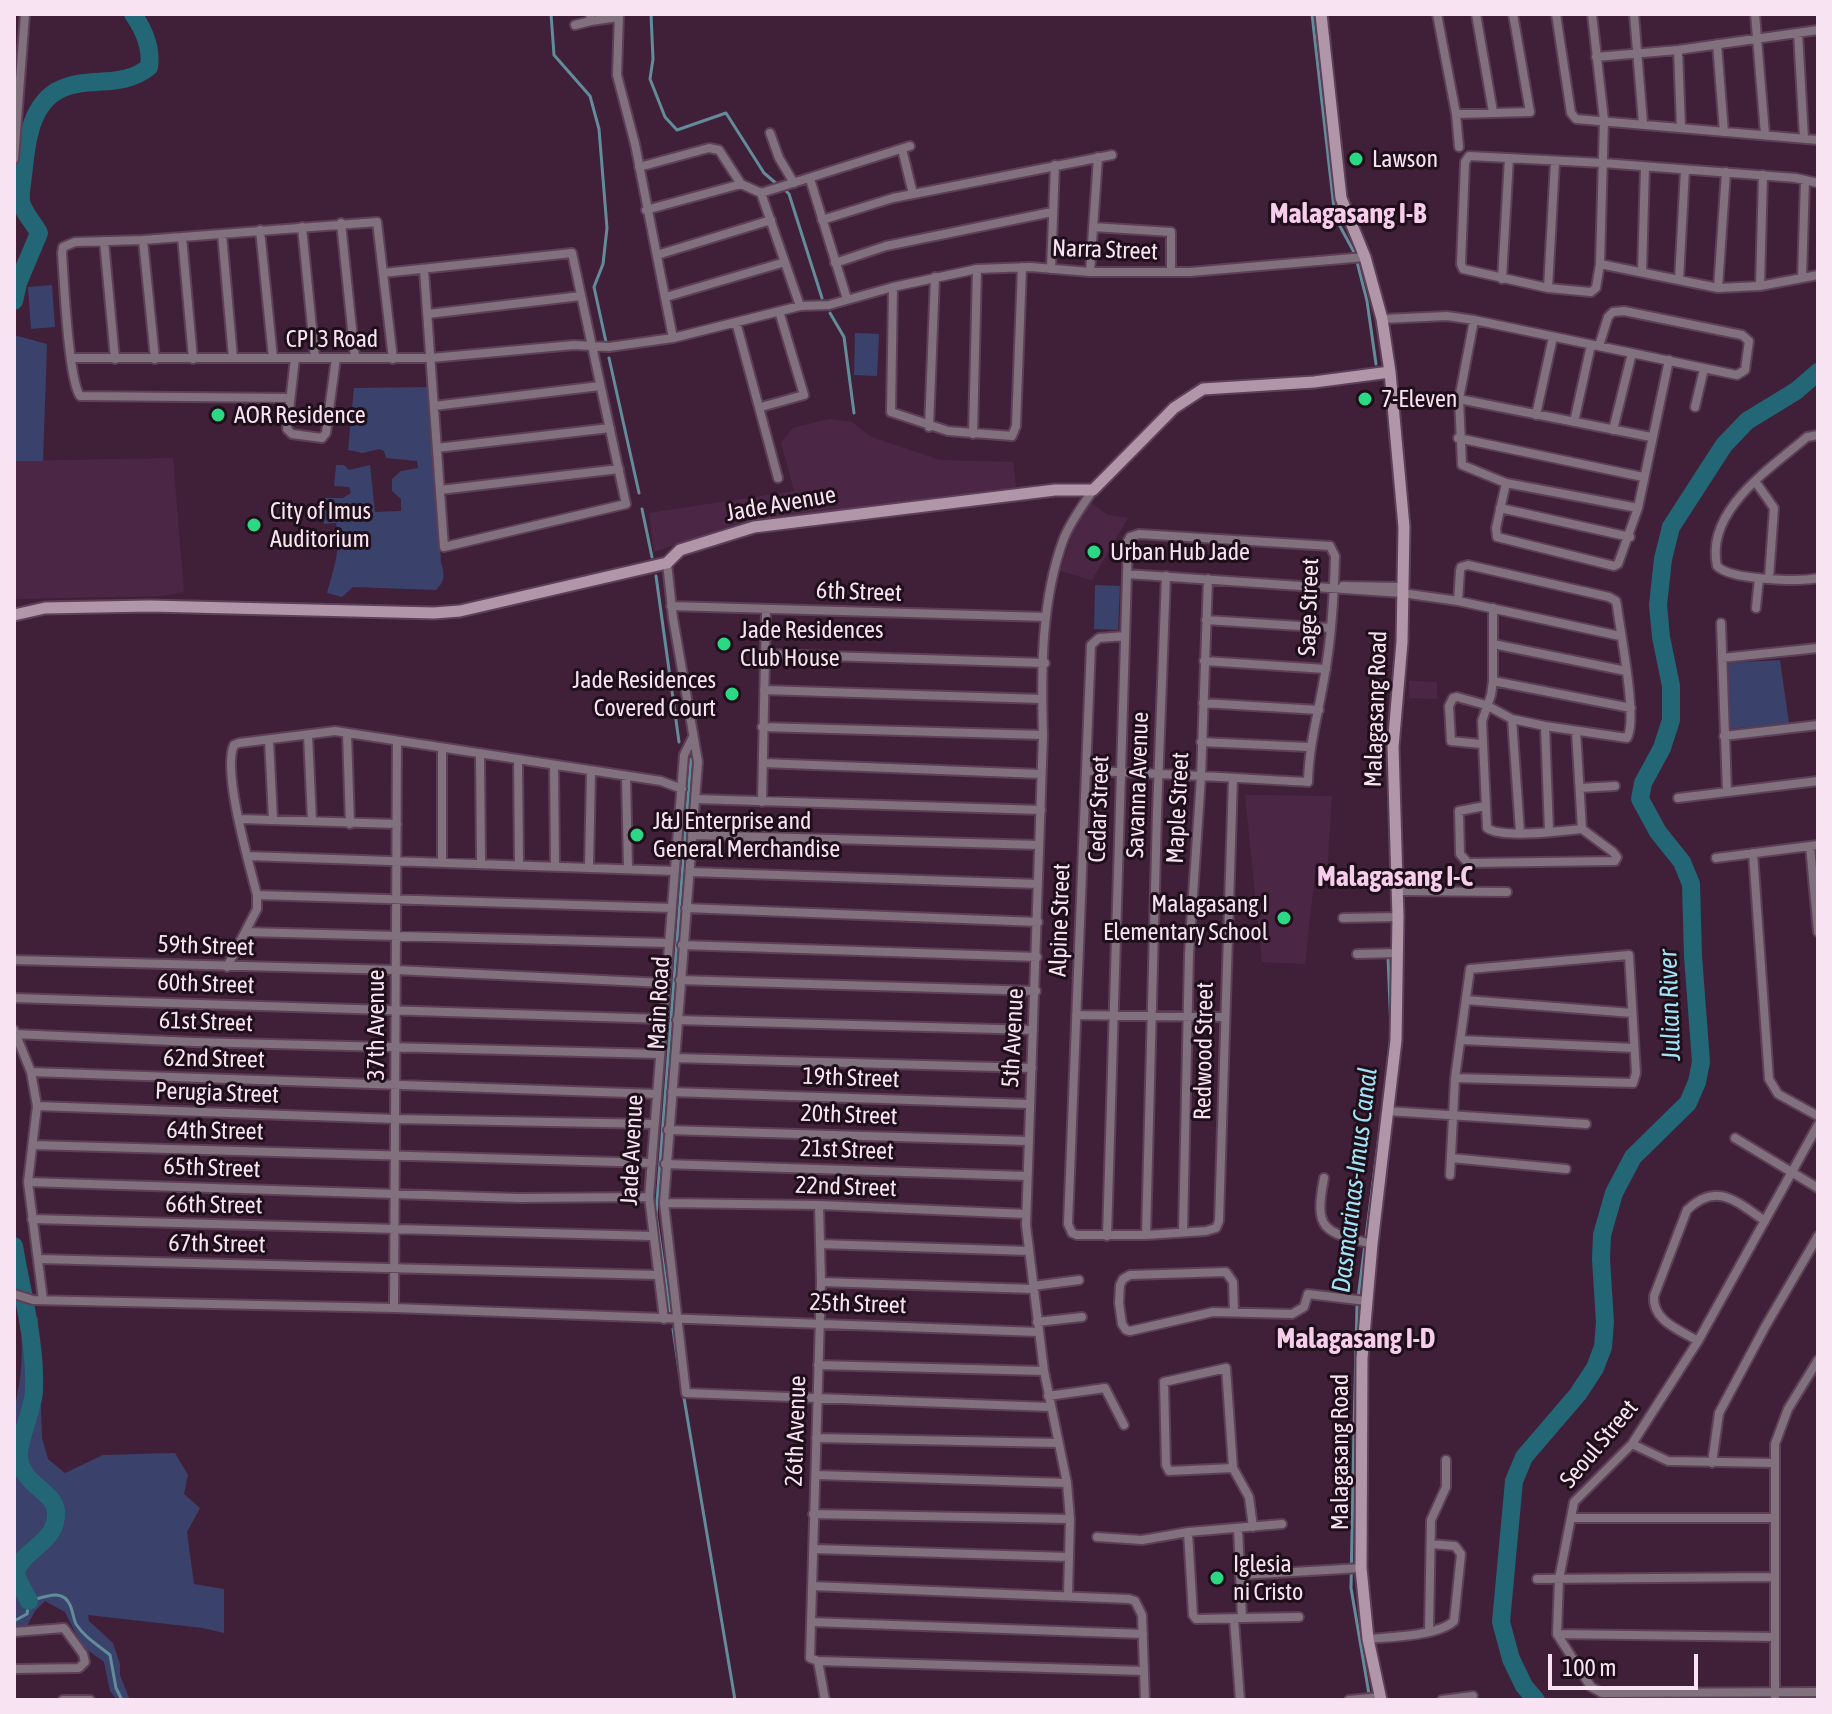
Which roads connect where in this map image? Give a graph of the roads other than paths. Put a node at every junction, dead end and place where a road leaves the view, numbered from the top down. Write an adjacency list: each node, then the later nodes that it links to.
1 (25, 14): 34 (street)
2 (1321, 14): 63 (main road, Malagasang Road)
3 (1437, 14): 21 (street)
4 (1476, 14): 20 (street)
5 (1513, 14): 20 (street)
6 (1556, 14): 22 (street)
7 (1592, 14): 19 (street)
8 (1634, 14): 18 (street)
9 (1755, 14): 15 (street)
10 (619, 16): 11 (street); 38 (street)
11 (590, 17): 12 (street)
12 (575, 25)
13 (1818, 30): 14 (street)
14 (1798, 33): 15 (street); 28 (street)
15 (1757, 38): 16 (street); 27 (street)
16 (1717, 44): 17 (street); 25 (street)
17 (1678, 50): 18 (street); 24 (street)
18 (1637, 55): 19 (street); 23 (street)
19 (1596, 57): 22 (street)
20 (1493, 112): 21 (street)
21 (1456, 114): 30 (street)
22 (1604, 120): 23 (street); 36 (street)
23 (1643, 123): 24 (street)
24 (1681, 127): 25 (street)
25 (1724, 132): 27 (street)
26 (770, 133): 45 (street)
27 (1765, 134): 28 (street)
28 (1804, 138): 29 (street)
29 (1818, 140)
30 (1459, 147)
31 (1112, 155): 32 (street)
32 (1098, 157): 37 (street); 56 (street)
33 (1509, 158): 35 (street); 78 (street); 78 (street)
34 (14, 159)
35 (1555, 162): 36 (street); 82 (street)
36 (1603, 163): 39 (street); 66 (street)
37 (1055, 165): 49 (street); 51 (street)
38 (639, 167): 47 (street); 50 (street)
39 (1645, 167): 40 (street); 73 (street)
40 (1685, 170): 41 (street); 79 (street)
41 (1726, 172): 42 (street); 83 (street)
42 (1763, 175): 44 (street); 80 (street)
43 (810, 179): 45 (street); 49 (street); 53 (street)
44 (1805, 180): 46 (street); 77 (street)
45 (794, 183): 48 (street)
46 (1818, 183)
47 (741, 184): 48 (street); 50 (street)
48 (761, 193): 52 (street)
49 (913, 194): 53 (street)
50 (646, 210): 62 (street)
51 (1052, 212): 65 (street); 69 (street)
52 (771, 220): 62 (street); 64 (street)
53 (822, 220): 65 (street)
54 (341, 223): 55 (street); 74 (street); 104 (street)
55 (302, 227): 57 (street); 102 (street)
56 (1093, 227): 71 (street); 72 (street)
57 (260, 230): 58 (street); 100 (street)
58 (222, 234): 59 (street); 99 (street)
59 (182, 237): 60 (street); 108 (street)
60 (143, 240): 61 (street); 107 (street)
61 (104, 241): 98 (street); 106 (street)
62 (657, 255): 85 (street)
63 (1365, 257): 72 (street, Narra Street); 90 (main road, Malagasang Road)
64 (785, 262): 85 (street); 87 (street)
65 (835, 263): 86 (street)
66 (1600, 264): 73 (street); 82 (street)
67 (1022, 267): 68 (street, Narra Street); 69 (street, Narra Street); 124 (street)
68 (977, 269): 76 (street, Narra Street); 124 (street)
69 (1051, 269): 71 (street, Narra Street)
70 (424, 270): 74 (street); 84 (street); 89 (street)
71 (1090, 272): 72 (street, Narra Street)
72 (1171, 272)
73 (1642, 272): 79 (street)
74 (383, 273): 109 (street)
75 (1818, 275): 77 (street)
76 (935, 277): 81 (street, Narra Street); 121 (street)
77 (1802, 278): 80 (street)
78 (1502, 279): 82 (street)
79 (1679, 280): 83 (street)
80 (1760, 286): 83 (street)
81 (893, 287): 86 (street, Narra Street); 121 (street)
82 (1548, 288)
83 (1718, 288)
84 (581, 296): 89 (street); 95 (street)
85 (666, 297): 94 (street)
86 (847, 299): 87 (street, Narra Street)
87 (800, 306): 88 (street, Narra Street)
88 (779, 311): 92 (street, Narra Street); 117 (street)
89 (428, 314): 105 (street)
90 (1382, 319): 91 (street); 112 (main road, Malagasang Road)
91 (1474, 320): 93 (street); 115 (street)
92 (736, 322): 94 (street, CPI 3 Road); 117 (street)
93 (1553, 337): 96 (street); 119 (street)
94 (673, 338): 95 (street, CPI 3 Road)
95 (592, 345): 105 (street, CPI 3 Road); 113 (street)
96 (1595, 345): 97 (street); 111 (street); 120 (street)
97 (1632, 353): 110 (street); 123 (street)
98 (71, 358): 106 (street, CPI 3 Road); 114 (street)
99 (233, 358): 100 (street, CPI 3 Road); 108 (street, CPI 3 Road)
100 (273, 358): 101 (street, CPI 3 Road)
101 (295, 358): 102 (street, CPI 3 Road); 114 (street)
102 (315, 358): 103 (street, CPI 3 Road)
103 (336, 358): 104 (street, CPI 3 Road); 114 (street)
104 (355, 358): 109 (street, CPI 3 Road)
105 (431, 358): 109 (street, CPI 3 Road); 116 (street)
106 (115, 359): 107 (street, CPI 3 Road)
107 (155, 359): 108 (street, CPI 3 Road)
108 (193, 359)
109 (393, 359)
110 (1669, 360): 111 (street); 126 (street)
111 (1704, 369): 118 (street)
112 (1390, 372): 135 (main road); 147 (main road, Malagasang Road)
113 (600, 386): 116 (street); 122 (street)
114 (290, 398)
115 (1459, 399): 119 (street); 127 (street)
116 (434, 406): 128 (street)
117 (761, 407): 131 (street)
118 (1695, 407)
119 (1536, 415): 120 (street)
120 (1574, 422): 123 (street)
121 (929, 427): 124 (street)
122 (610, 428): 128 (street); 129 (street)
123 (1613, 430): 126 (street)
124 (973, 434)
125 (1818, 435): 132 (street)
126 (1651, 437): 130 (street)
127 (1458, 438): 130 (street); 133 (street)
128 (437, 448): 134 (street)
129 (619, 469): 134 (street); 134 (street)
130 (1643, 477): 137 (street)
131 (778, 478)
132 (1755, 481): 142 (street); 143 (street)
133 (1506, 483): 136 (street); 137 (street)
134 (440, 490)
135 (1093, 490): 139 (main road, Jade Avenue); 154 (street, 5th Avenue)
136 (1500, 508): 138 (street); 138 (street)
137 (1638, 508): 138 (street)
138 (1630, 537)
139 (667, 563): 149 (street, Jade Avenue); 153 (main road)
140 (1127, 574): 141 (street); 146 (street, Sage Street); 158 (street, Cedar Street)
141 (1166, 576): 145 (street); 199 (street, Savanna Avenue)
142 (1759, 578): 143 (street); 151 (street)
143 (1769, 578): 144 (street)
144 (1818, 578)
145 (1208, 579): 146 (street); 155 (street, Maple Street)
146 (1334, 587): 147 (street); 157 (street, Sage Street)
147 (1402, 590): 148 (street); 237 (main road, Malagasang Road)
148 (1458, 601): 150 (street); 159 (street)
149 (671, 606): 152 (street, 6th Street); 184 (street, Jade Avenue)
150 (1493, 608): 159 (street); 160 (street)
151 (1756, 608)
152 (766, 610): 154 (street, 6th Street); 162 (street)
153 (14, 615)
154 (1046, 617): 165 (street, 5th Avenue)
155 (1206, 620): 157 (street); 164 (street, Maple Street)
156 (1721, 623): 163 (street)
157 (1331, 628): 166 (street, Sage Street)
158 (1125, 636): 196 (street, Alpine Street); 197 (street, Cedar Street)
159 (1620, 636): 167 (street)
160 (1493, 644): 167 (street); 168 (street)
161 (1818, 648): 163 (street)
162 (765, 654): 165 (street); 169 (street)
163 (1722, 658): 183 (street)
164 (1204, 661): 166 (street); 171 (street, Maple Street)
165 (1045, 663): 170 (street, 5th Avenue)
166 (1326, 669): 174 (street, Sage Street)
167 (1626, 671): 173 (street)
168 (1493, 681): 172 (street); 173 (street)
169 (764, 690): 170 (street); 178 (street)
170 (1042, 699): 182 (street, 5th Avenue)
171 (1203, 703): 174 (street); 187 (street, Maple Street)
172 (1486, 705): 175 (street); 188 (street); 188 (street)
173 (1631, 708): 179 (street)
174 (1319, 710): 189 (street, Sage Street)
175 (1512, 719): 177 (street); 220 (street)
176 (1818, 725): 183 (street)
177 (1545, 726): 179 (street); 219 (street)
178 (762, 727): 182 (street); 193 (street)
179 (1576, 731): 205 (street)
180 (347, 733): 181 (street); 186 (street); 216 (street)
181 (308, 735): 185 (street); 215 (street)
182 (1043, 735): 198 (street, 5th Avenue)
183 (1724, 736): 207 (street)
184 (693, 737): 206 (street, Jade Avenue); 209 (street, Main Road)
185 (269, 740): 213 (street); 214 (street)
186 (397, 741): 190 (street); 217 (street, 37th Avenue)
187 (1201, 742): 189 (street); 201 (street, Maple Street)
188 (1481, 744): 211 (street)
189 (1309, 747): 202 (street, Sage Street)
190 (442, 748): 191 (street); 228 (street)
191 (480, 754): 192 (street); 229 (street)
192 (518, 760): 194 (street); 230 (street)
193 (763, 763): 198 (street); 210 (street)
194 (554, 765): 195 (street); 231 (street)
195 (591, 771): 200 (street); 232 (street)
196 (1086, 771): 197 (street); 264 (street, Alpine Street)
197 (1120, 772): 199 (street); 265 (street, Cedar Street)
198 (1041, 774): 212 (street, 5th Avenue)
199 (1158, 774): 201 (street); 266 (street, Savanna Avenue)
200 (626, 777): 206 (street); 233 (street)
201 (1201, 777): 202 (street); 267 (street, Maple Street)
202 (1233, 778): 268 (street, Redwood Street)
203 (1818, 781): 207 (street)
204 (1615, 786): 205 (street)
205 (1580, 788): 218 (street)
206 (682, 789): 234 (street, Jade Avenue)
207 (1727, 792): 208 (street)
208 (1678, 798)
209 (696, 799): 210 (street); 221 (street, Main Road)
210 (762, 802): 212 (street)
211 (1485, 806): 218 (street); 220 (street)
212 (1041, 810): 222 (street, 5th Avenue)
213 (240, 819): 214 (street); 225 (street)
214 (273, 819): 215 (street)
215 (312, 821): 216 (street)
216 (350, 824): 217 (street)
217 (397, 824): 227 (street, 37th Avenue)
218 (1582, 829): 219 (street)
219 (1549, 831): 220 (street)
220 (1520, 832)
221 (692, 835): 222 (street); 235 (street, Main Road)
222 (1039, 845): 236 (street, 5th Avenue)
223 (1814, 845): 224 (street); 247 (street)
224 (1753, 853): 226 (street); 287 (street)
225 (248, 856): 227 (street); 239 (street)
226 (1716, 858)
227 (397, 860): 228 (street); 240 (street, 37th Avenue)
228 (442, 861): 229 (street)
229 (481, 863): 230 (street)
230 (519, 865): 231 (street)
231 (555, 866): 232 (street)
232 (589, 867): 233 (street)
233 (628, 868): 234 (street)
234 (675, 871): 241 (street, Jade Avenue)
235 (691, 872): 236 (street); 242 (street, Main Road)
236 (1038, 884): 245 (street, 5th Avenue)
237 (1397, 891): 238 (street); 243 (main road, Malagasang Road)
238 (1507, 892)
239 (257, 895): 240 (street); 246 (street)
240 (397, 898): 241 (street); 248 (street, 37th Avenue)
241 (672, 908): 249 (street, Jade Avenue)
242 (686, 908): 245 (street); 250 (street, Main Road)
243 (1398, 917): 244 (street); 251 (main road, Malagasang Road)
244 (1343, 918)
245 (1038, 922): 253 (street, 5th Avenue)
246 (246, 932): 248 (street); 255 (street)
247 (1818, 932)
248 (396, 936): 249 (street); 256 (street, 37th Avenue)
249 (667, 943): 258 (street, Jade Avenue)
250 (682, 945): 253 (street); 257 (street, Main Road)
251 (1398, 953): 252 (street); 286 (main road, Malagasang Road)
252 (1357, 954)
253 (1037, 957): 259 (street, 5th Avenue)
254 (14, 960): 255 (street, 59th Street)
255 (227, 967): 256 (street, 59th Street)
256 (396, 970): 258 (street, 59th Street); 262 (street, 37th Avenue)
257 (680, 980): 259 (street); 270 (street, Main Road)
258 (664, 983): 269 (street, Jade Avenue)
259 (1036, 991): 271 (street, 5th Avenue)
260 (14, 998): 262 (street, 60th Street)
261 (1466, 1000): 263 (street); 263 (street); 273 (street)
262 (396, 1009): 269 (street, 60th Street); 274 (street, 37th Avenue)
263 (1632, 1013): 275 (street)
264 (1076, 1015): 265 (street); 319 (street, Alpine Street)
265 (1113, 1015): 266 (street); 319 (street, Cedar Street)
266 (1150, 1016): 267 (street); 317 (street, Savanna Avenue)
267 (1187, 1016): 268 (street); 316 (street, Maple Street)
268 (1224, 1017): 316 (street, Redwood Street)
269 (663, 1019): 276 (street, Jade Avenue)
270 (677, 1020): 271 (street); 277 (street, Main Road)
271 (1033, 1030): 278 (street, 5th Avenue)
272 (15, 1032): 274 (street, 61st Street); 279 (street)
273 (1461, 1040): 275 (street); 280 (street)
274 (396, 1046): 276 (street, 61st Street); 281 (street, 37th Avenue)
275 (1634, 1048): 280 (street)
276 (659, 1054): 283 (street, Jade Avenue)
277 (675, 1058): 278 (street); 282 (street, Main Road)
278 (1032, 1068): 284 (street, 5th Avenue)
279 (31, 1072): 281 (street, 62nd Street); 285 (street)
280 (1455, 1078): 288 (street)
281 (396, 1082): 283 (street, 62nd Street); 289 (street, 37th Avenue)
282 (672, 1092): 284 (street, 19th Street); 293 (street, Main Road)
283 (657, 1094): 290 (street, Jade Avenue)
284 (1029, 1104): 295 (street, 5th Avenue)
285 (37, 1106): 289 (street, Perugia Street); 296 (street)
286 (1387, 1111): 288 (street); 322 (main road, Malagasang Road)
287 (1818, 1116)
288 (1453, 1118): 291 (street); 298 (street)
289 (396, 1119): 290 (street, Perugia Street); 297 (street, 37th Avenue)
290 (654, 1124): 299 (street, Jade Avenue)
291 (1586, 1124)
292 (1818, 1125): 302 (street, Seoul Street)
293 (668, 1130): 295 (street, 20th Street); 300 (street, Main Road)
294 (1735, 1138): 302 (street)
295 (1028, 1141): 304 (street, 5th Avenue)
296 (33, 1145): 297 (street, 64th Street); 306 (street)
297 (396, 1154): 299 (street, 64th Street); 308 (street, 37th Avenue)
298 (1451, 1158): 301 (street); 303 (street)
299 (652, 1163): 309 (street, Jade Avenue)
300 (665, 1164): 304 (street, 21st Street); 310 (street, Main Road)
301 (1566, 1169)
302 (1793, 1173): 307 (street); 314 (street, Seoul Street)
303 (1450, 1175)
304 (1027, 1176): 312 (street, 5th Avenue)
305 (1324, 1178): 322 (street)
306 (28, 1182): 308 (street, 65th Street); 313 (street)
307 (1818, 1188)
308 (396, 1192): 309 (street, 65th Street); 315 (street, 37th Avenue)
309 (649, 1197): 318 (street, Jade Avenue)
310 (664, 1203): 311 (street, 22nd Street); 337 (street, Main Road)
311 (819, 1205): 312 (street, 22nd Street); 321 (street, 26th Avenue)
312 (1026, 1214): 323 (street, 5th Avenue)
313 (32, 1219): 315 (street, 66th Street); 324 (street)
314 (1765, 1221): 340 (street, Seoul Street); 340 (street)
315 (396, 1228): 318 (street, 66th Street); 325 (street, 37th Avenue)
316 (1183, 1232): 317 (street)
317 (1146, 1235): 319 (street)
318 (652, 1236): 326 (street, Jade Avenue)
319 (1107, 1236)
320 (1818, 1236): 354 (street)
321 (820, 1244): 323 (street); 328 (street, 26th Avenue)
322 (1372, 1244): 332 (main road, Malagasang Road)
323 (1029, 1251): 329 (street, 5th Avenue)
324 (38, 1259): 325 (street, 67th Street); 331 (street)
325 (396, 1268): 326 (street, 67th Street); 333 (street, 37th Avenue)
326 (657, 1275): 336 (street, Jade Avenue)
327 (1079, 1280): 329 (street)
328 (821, 1282): 329 (street); 338 (street, 26th Avenue)
329 (1033, 1287): 339 (street, 5th Avenue)
330 (15, 1295): 331 (street, 25th Street)
331 (43, 1300): 333 (street, 25th Street)
332 (1366, 1301): 334 (street); 371 (main road, Malagasang Road)
333 (394, 1308): 336 (street, 25th Street)
334 (1234, 1311): 334 (street)
335 (1082, 1317): 339 (street, 25th Street)
336 (664, 1319): 337 (street, 25th Street)
337 (676, 1319): 338 (street, 25th Street); 347 (street, Main Road)
338 (819, 1322): 339 (street, 25th Street); 342 (street, 26th Avenue)
339 (1038, 1327): 343 (street, 5th Avenue)
340 (1698, 1341): 352 (street, Seoul Street)
341 (1818, 1360): 344 (street)
342 (818, 1365): 343 (street); 347 (street, 26th Avenue)
343 (1044, 1371): 346 (street, 5th Avenue)
344 (1808, 1378): 345 (street); 355 (street)
345 (1818, 1384)
346 (1048, 1396): 348 (street, 5th Avenue); 349 (street)
347 (818, 1400): 348 (street); 350 (street, 26th Avenue)
348 (1050, 1407): 351 (street, 5th Avenue)
349 (1124, 1425)
350 (816, 1438): 351 (street); 357 (street, 26th Avenue)
351 (1058, 1443): 358 (street, 5th Avenue)
352 (1632, 1444): 354 (street); 360 (street, Seoul Street)
353 (1446, 1460): 368 (street)
354 (1712, 1463): 355 (street)
355 (1774, 1463): 361 (street)
356 (1233, 1468): 356 (street); 364 (street)
357 (816, 1475): 358 (street); 359 (street, 26th Avenue)
358 (1067, 1483): 362 (street, 5th Avenue)
359 (813, 1514): 362 (street); 369 (street, 26th Avenue)
360 (1571, 1518): 361 (street); 375 (street, Seoul Street)
361 (1774, 1518): 373 (street)
362 (1070, 1519): 370 (street, 5th Avenue)
363 (1282, 1524): 364 (street)
364 (1253, 1527): 365 (street)
365 (1238, 1528): 366 (street); 372 (street)
366 (1188, 1532): 367 (street); 379 (street)
367 (1097, 1537)
368 (1431, 1544): 381 (street); 381 (street)
369 (814, 1549): 370 (street); 376 (street, 26th Avenue)
370 (1069, 1557): 377 (street, 5th Avenue)
371 (1361, 1568): 372 (street); 386 (main road, Malagasang Road)
372 (1242, 1575): 379 (street)
373 (1775, 1577): 375 (street); 385 (street)
374 (1537, 1579): 375 (street)
375 (1559, 1579): 384 (street, Seoul Street)
376 (812, 1586): 377 (street); 380 (street, 26th Avenue)
377 (1068, 1595): 383 (street)
378 (1299, 1617): 379 (street)
379 (1238, 1618): 400 (street)
380 (811, 1622): 383 (street); 387 (street, 26th Avenue)
381 (1429, 1630): 386 (street)
382 (14, 1632): 388 (street)
383 (1143, 1634): 389 (street)
384 (1557, 1634): 385 (street); 393 (street)
385 (1775, 1637): 391 (street)
386 (1368, 1639): 395 (main road, Malagasang Road)
387 (814, 1660): 389 (street); 398 (street, 26th Avenue)
388 (14, 1669)
389 (1144, 1671): 399 (street)
390 (1818, 1692): 391 (street)
391 (1775, 1695): 394 (street)
392 (1473, 1696): 402 (street)
393 (1655, 1696): 394 (street)
394 (1715, 1696)
395 (1381, 1699): 401 (street)
396 (63, 1700): 397 (street)
397 (90, 1700)
398 (825, 1700)
399 (1145, 1700)
400 (1240, 1700)
401 (1349, 1700)
402 (1442, 1700)

